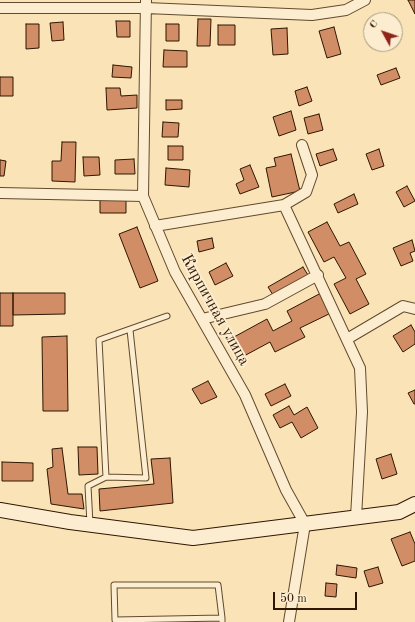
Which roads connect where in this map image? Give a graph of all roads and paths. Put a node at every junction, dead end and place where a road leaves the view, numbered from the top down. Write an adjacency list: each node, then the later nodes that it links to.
1 (365, 0): 2 (street)
2 (146, 4): 3 (street); 6 (street, Кирпичная улица)
3 (0, 8)
4 (302, 145): 7 (street)
5 (0, 193): 6 (street)
6 (143, 196): 8 (street, Кирпичная улица)
7 (284, 205): 8 (street); 9 (street)
8 (155, 226): 12 (street, Кирпичная улица)
9 (318, 275): 12 (street); 14 (street)
10 (415, 310): 14 (street)
11 (167, 316): 13 (lane)
12 (202, 319): 19 (street, Кирпичная улица)
13 (130, 330): 15 (lane); 15 (lane)
14 (347, 339): 18 (street)
15 (106, 477): 20 (lane)
16 (415, 504): 18 (street)
17 (0, 510): 20 (street)
18 (356, 517): 19 (street)
19 (305, 524): 20 (street); 23 (street)
20 (90, 525)
21 (222, 620): 22 (lane); 22 (lane)
22 (115, 621)
23 (289, 622)

